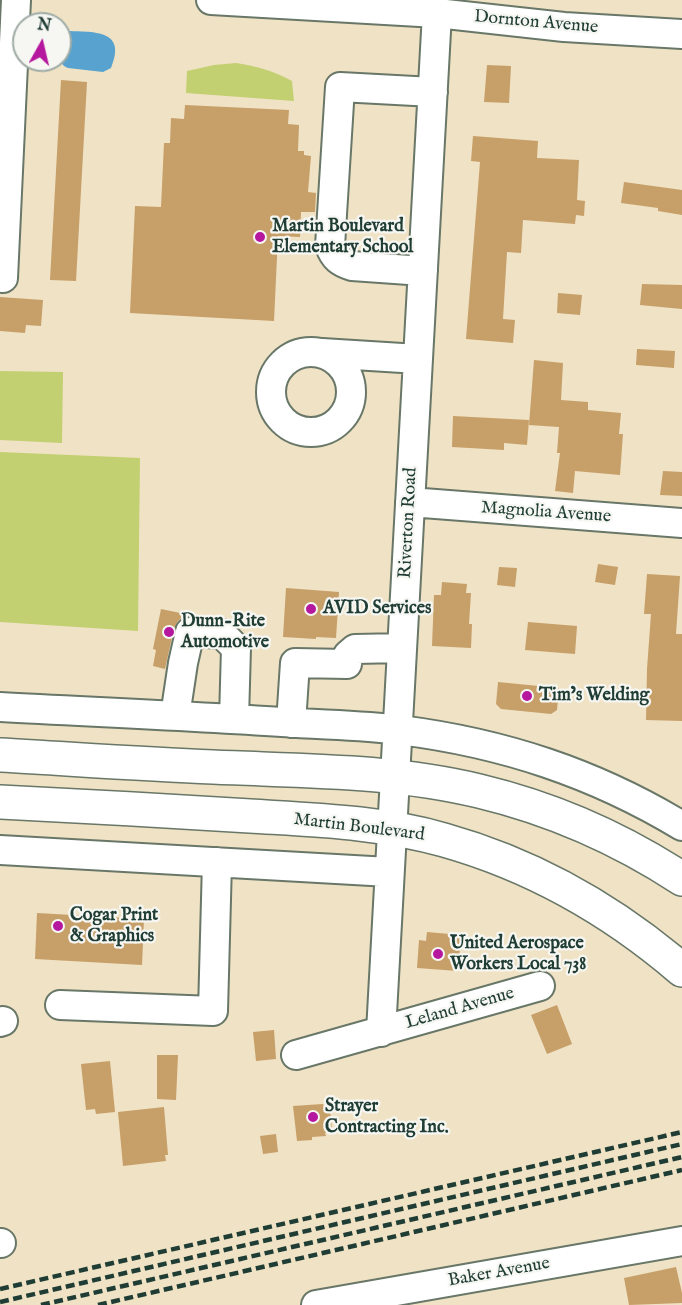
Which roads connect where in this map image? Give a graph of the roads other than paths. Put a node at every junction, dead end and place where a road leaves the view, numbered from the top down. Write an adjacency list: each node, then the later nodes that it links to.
1 (16, 0): 9 (street)
2 (212, 0): 3 (street, Dornton Avenue)
3 (264, 2): 4 (street, Dornton Avenue)
4 (402, 6): 5 (street, Dornton Avenue)
5 (437, 13): 6 (street, Dornton Avenue); 7 (street, Riverton Road)
6 (682, 34)
7 (433, 92): 8 (street, Riverton Road); 8 (street)
8 (423, 271): 11 (street, Riverton Road)
9 (3, 278)
10 (322, 353): 11 (street)
11 (418, 359): 12 (street, Riverton Road)
12 (410, 502): 13 (street, Magnolia Avenue); 14 (street, Riverton Road)
13 (682, 523)
14 (402, 648): 18 (street); 19 (street, Riverton Road)
15 (0, 707): 16 (street)
16 (176, 716): 17 (street); 17 (street)
17 (234, 719): 18 (street)
18 (291, 723): 19 (street)
19 (397, 730): 21 (street, Riverton Road); 23 (street)
20 (0, 754): 21 (main road)
21 (395, 777): 24 (street, Riverton Road); 28 (main road)
22 (0, 802): 24 (main road, Martin Boulevard)
23 (682, 826)
24 (392, 828): 27 (street, Riverton Road); 29 (main road, Martin Boulevard)
25 (0, 850): 26 (street)
26 (217, 862): 27 (street); 31 (street)
27 (389, 872): 32 (street, Riverton Road)
28 (682, 879)
29 (682, 970)
30 (540, 986): 32 (street, Leland Avenue)
31 (60, 1005)
32 (381, 1032): 33 (street, Leland Avenue)
33 (296, 1055)
34 (682, 1241): 35 (street, Baker Avenue)
35 (316, 1305)

